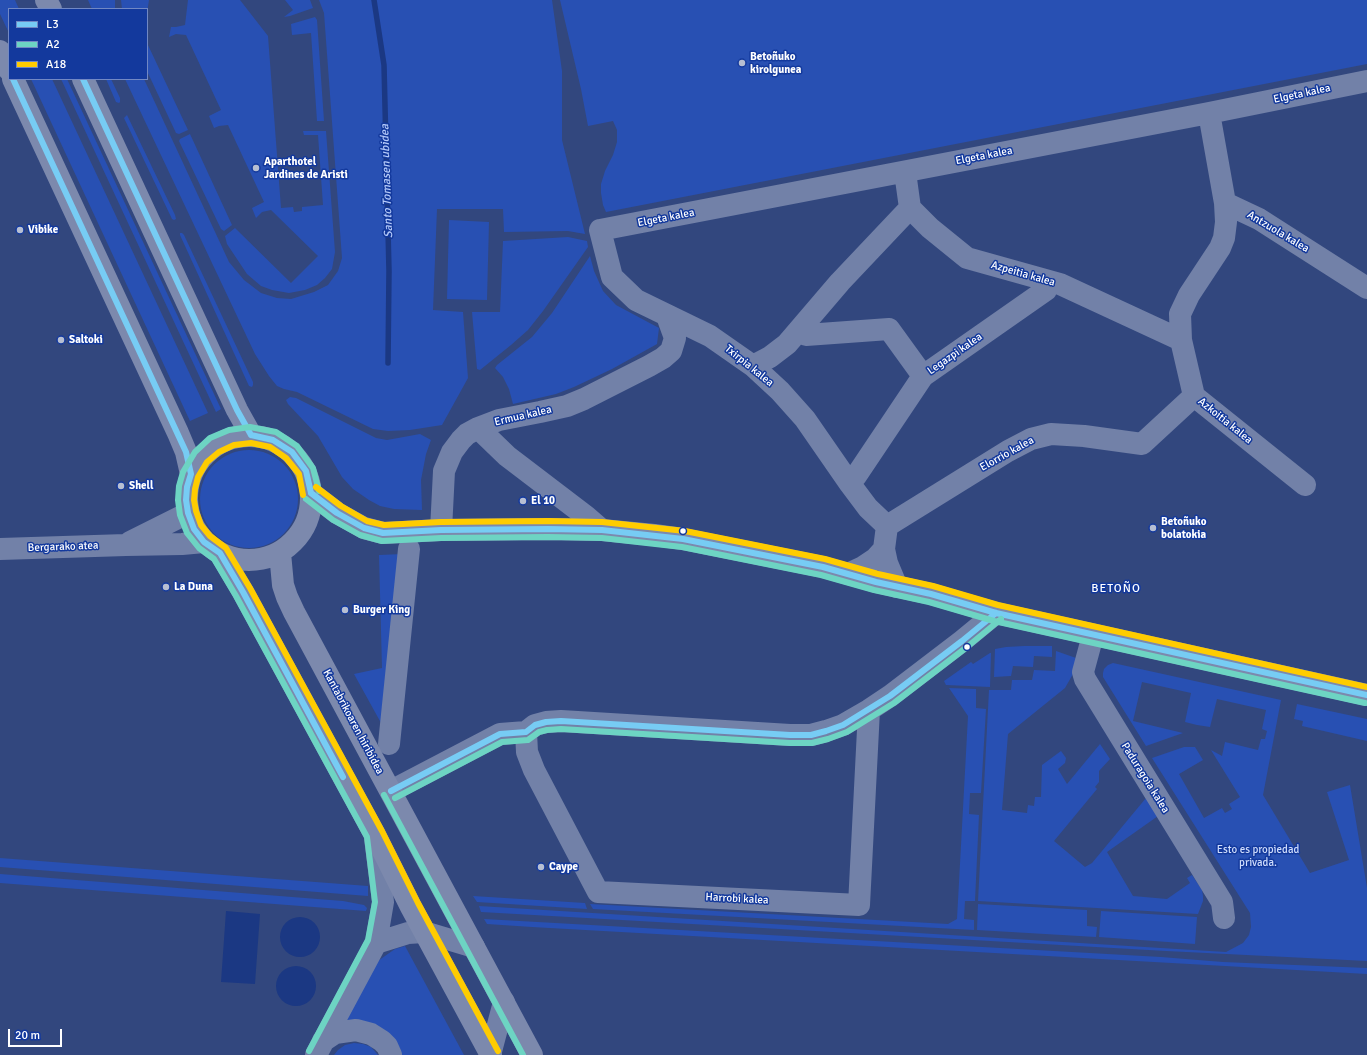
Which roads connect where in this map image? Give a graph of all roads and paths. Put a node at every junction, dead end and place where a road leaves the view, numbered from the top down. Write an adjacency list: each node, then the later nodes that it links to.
1 (0, 51): 2 (main road)
2 (8, 68)
3 (13, 80): 23 (main road)
4 (83, 80): 22 (main road)
5 (1367, 80): 6 (street, Elgeta kalea)
6 (1209, 113): 7 (street, Elgeta kalea); 8 (street)
7 (906, 172): 9 (street); 10 (street, Elgeta kalea)
8 (1225, 203): 11 (street, Antzuola kalea); 16 (street, Azkoitia kalea)
9 (910, 208): 16 (street, Azpeitia kalea); 18 (street)
10 (600, 230): 13 (street, Txirpia kalea)
11 (1367, 288)
12 (1046, 290): 19 (street, Legazpi kalea)
13 (667, 316): 15 (street, Txirpia kalea); 17 (street)
14 (806, 335): 19 (street)
15 (710, 336): 17 (street, Ermua kalea); 18 (street, Txirpia kalea)
16 (1181, 340): 20 (street, Azkoitia kalea)
17 (671, 351): 21 (street, Ermua kalea)
18 (753, 366): 28 (street, Txirpia kalea)
19 (923, 376): 24 (street, Legazpi kalea)
20 (1194, 396): 25 (street, Azkoitia kalea); 28 (street, Elorrio kalea)
21 (478, 428): 29 (street, Ermua kalea); 30 (street)
22 (251, 435): 23 (main road); 26 (main road)
23 (191, 474): 27 (main road)
24 (856, 476)
25 (1305, 485)
26 (311, 493): 29 (main road); 36 (main road)
27 (188, 513): 31 (street, Bergarako atea); 32 (main road)
28 (887, 526): 35 (street)
29 (441, 530): 30 (main road)
30 (602, 530): 37 (main road)
31 (126, 545): 32 (street, Bergarako atea); 33 (street, Bergarako atea)
32 (212, 547): 36 (main road); 46 (main road)
33 (0, 549)
34 (409, 549): 44 (street)
35 (884, 549): 37 (street); 38 (street)
36 (280, 552): 45 (main road, Kantabrikoaren hiribidea)
37 (848, 574): 38 (main road)
38 (897, 587): 39 (main road)
39 (996, 613): 40 (main road); 42 (street)
40 (1093, 635): 41 (main road); 47 (street, Paduragoia kalea)
41 (1367, 696)
42 (869, 710): 43 (street); 43 (street, Harrobi kalea)
43 (526, 732): 45 (street)
44 (389, 744)
45 (391, 791): 50 (main road, Kantabrikoaren hiribidea)
46 (375, 835): 48 (main road); 49 (street)
47 (1224, 918)
48 (424, 932): 49 (street); 50 (street); 54 (main road)
49 (376, 943): 52 (street)
50 (474, 947): 51 (main road, Kantabrikoaren hiribidea)
51 (504, 1002): 54 (street); 55 (main road, Kantabrikoaren hiribidea)
52 (320, 1048): 53 (street)
53 (391, 1055)
54 (490, 1055)
55 (532, 1055)

